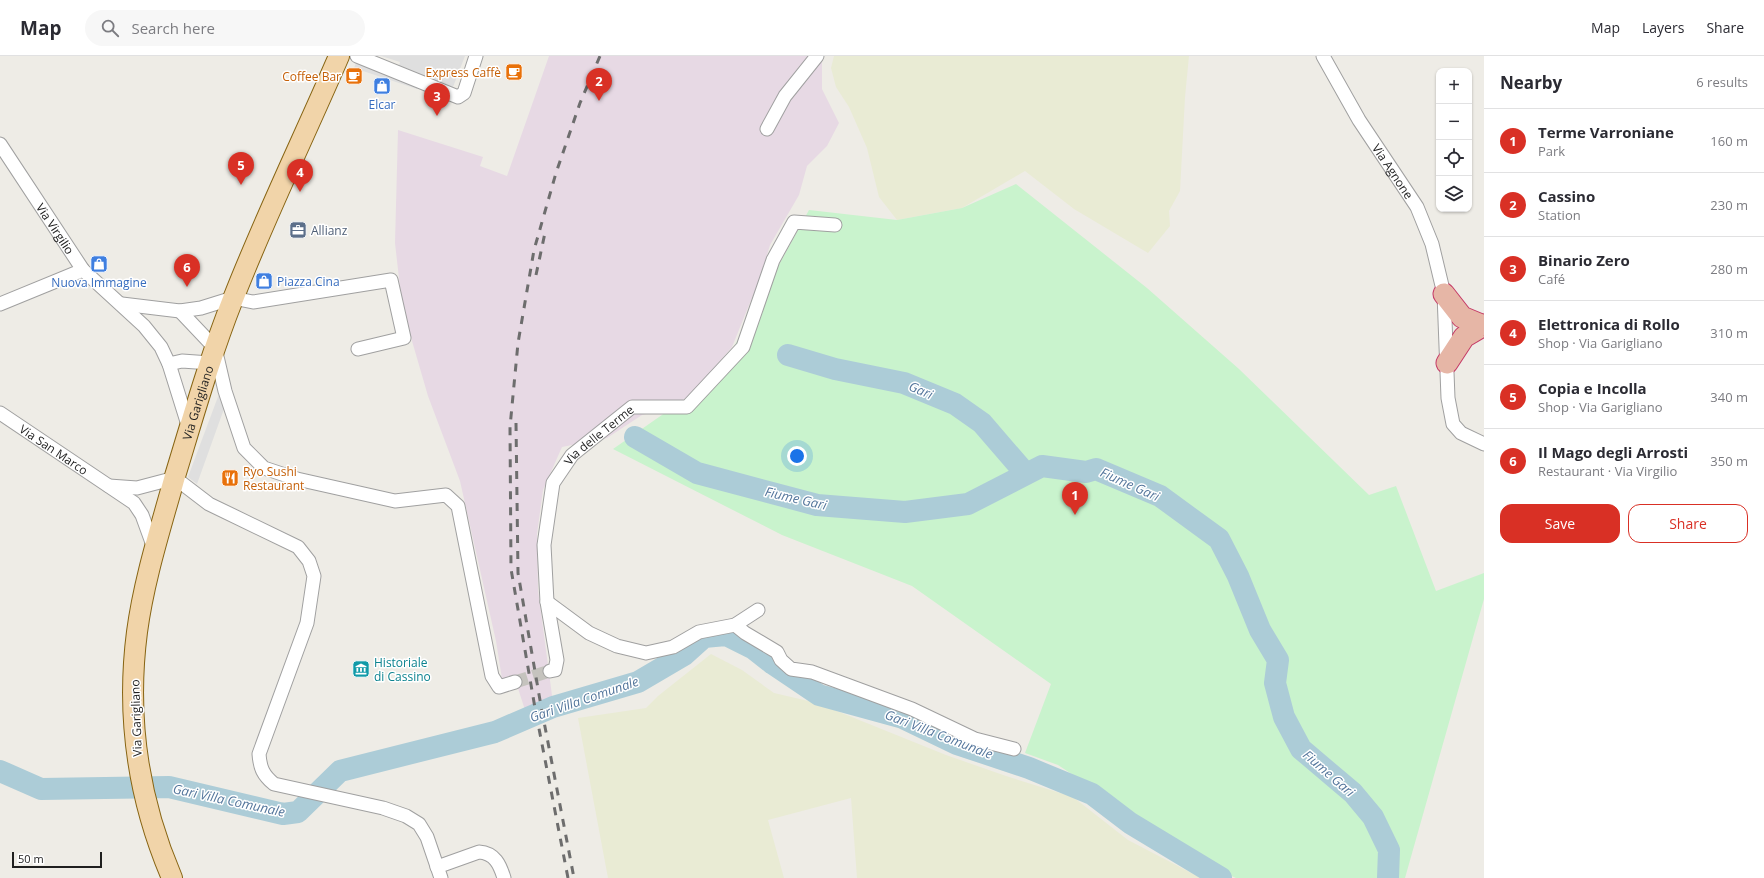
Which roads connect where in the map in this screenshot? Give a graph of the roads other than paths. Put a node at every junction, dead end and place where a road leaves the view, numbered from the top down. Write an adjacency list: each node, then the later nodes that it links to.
1 (339, 56): 11 (main road, Via Garigliano)
2 (357, 56): 3 (street)
3 (476, 56)
4 (817, 56): 6 (street)
5 (1323, 56): 10 (street, Via Agnone)
6 (767, 129)
7 (0, 144): 9 (street, Via Virgilio)
8 (835, 225): 26 (street, Via delle Terme)
9 (83, 270): 12 (street); 13 (street, Via Virgilio)
10 (1444, 294): 15 (highway); 18 (street, Via Agnone)
11 (234, 298): 14 (street); 16 (street); 17 (main road, Via Garigliano)
12 (0, 304)
13 (122, 304): 14 (street); 19 (street, Via Virgilio)
14 (180, 311): 17 (street)
15 (1482, 325): 18 (highway)
16 (358, 349)
17 (213, 355): 19 (street); 21 (main road, Via Garigliano); 30 (street)
18 (1447, 363): 22 (street, Via Agnone)
19 (169, 364): 21 (street, Via Virgilio)
20 (0, 413): 24 (street, Via San Marco)
21 (189, 428): 23 (main road, Via Garigliano)
22 (1484, 444)
23 (175, 478): 24 (street, Via San Marco); 25 (main road, Via Garigliano); 32 (street)
24 (109, 486): 25 (street, Via San Marco)
25 (154, 548): 33 (main road, Via Garigliano)
26 (547, 602): 28 (street); 29 (street, Via delle Terme)
27 (758, 610): 28 (street)
28 (735, 625): 31 (street)
29 (550, 671)
30 (515, 682)
31 (1014, 749)
32 (439, 873): 34 (street)
33 (172, 878)
34 (504, 878)

